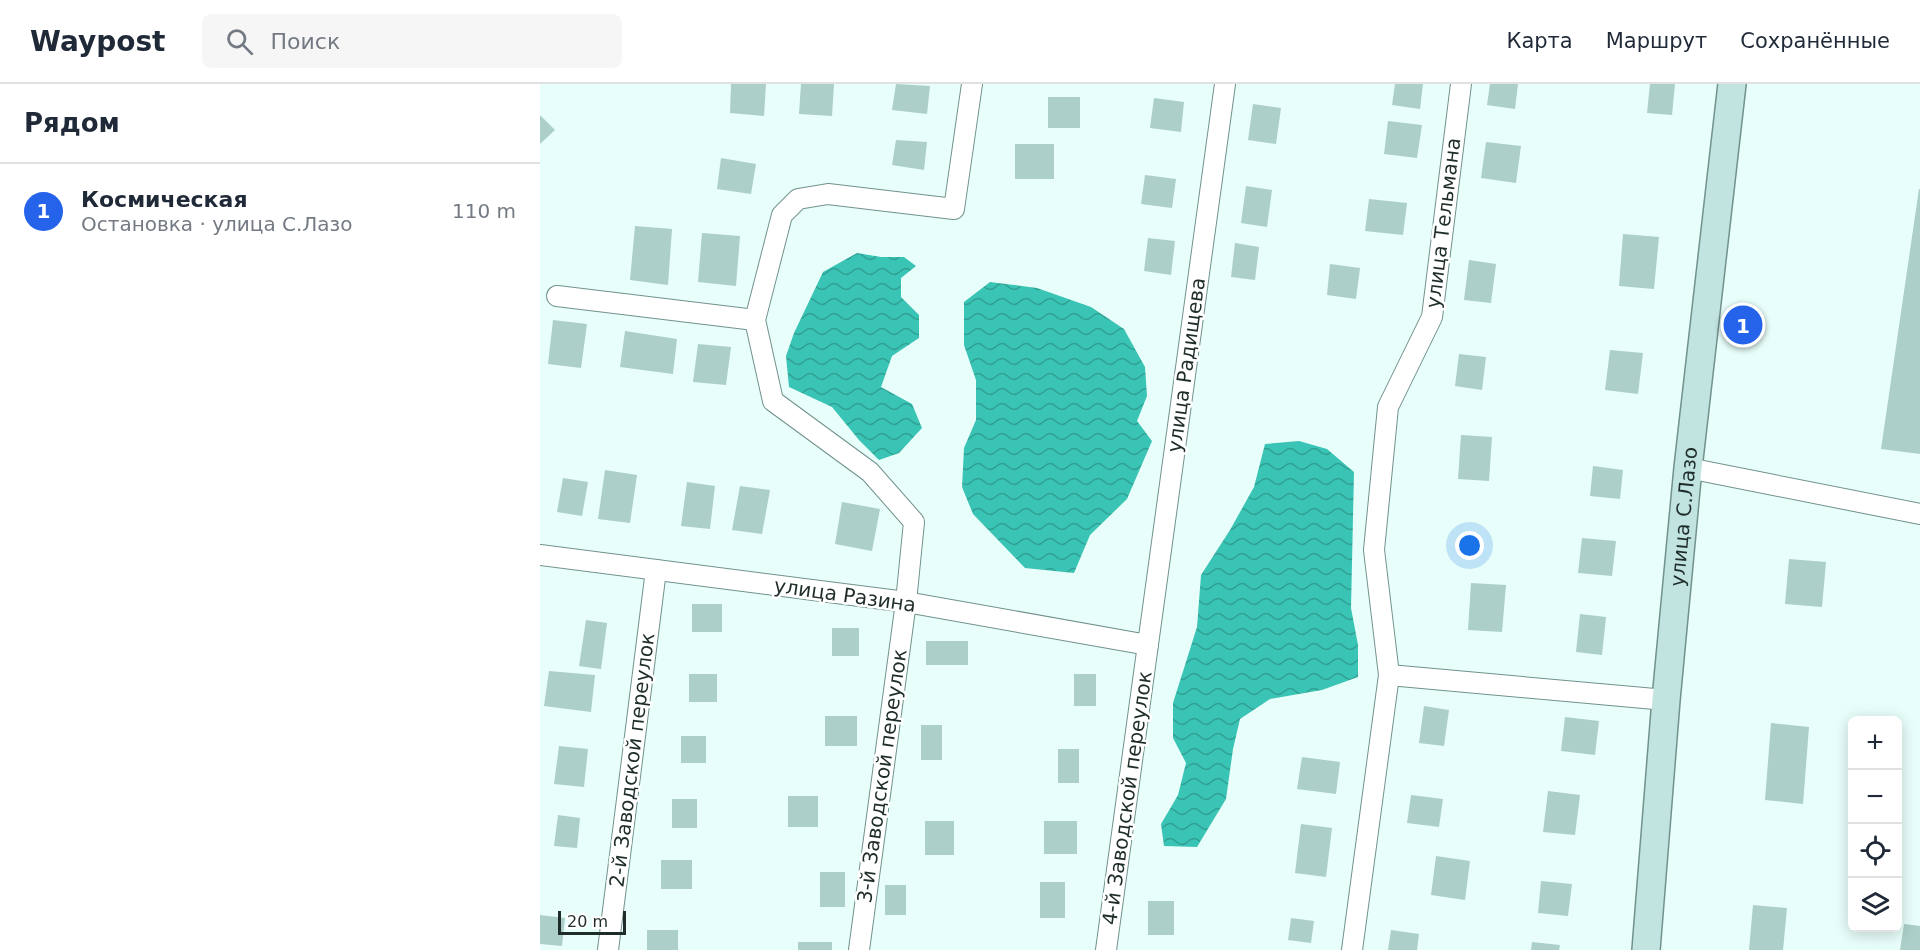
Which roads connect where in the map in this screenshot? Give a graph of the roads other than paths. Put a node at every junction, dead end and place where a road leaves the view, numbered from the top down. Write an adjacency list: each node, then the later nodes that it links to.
1 (972, 84): 6 (street)
2 (1225, 84): 12 (street, улица Радищева)
3 (1461, 84): 13 (street, улица Тельмана)
4 (1732, 84): 7 (street, улица С.Лазо)
5 (557, 296): 6 (street)
6 (755, 320): 11 (street, 3-й Заводской переулок)
7 (1688, 468): 8 (street); 14 (street, улица С.Лазо)
8 (1920, 514)
9 (540, 555): 10 (street, улица Разина)
10 (656, 570): 11 (street, улица Разина); 15 (street, 2-й Заводской переулок)
11 (906, 602): 12 (street, улица Разина); 16 (street, 3-й Заводской переулок)
12 (1148, 645): 17 (street, 4-й Заводской переулок)
13 (1389, 675): 14 (street); 18 (street, улица Тельмана)
14 (1666, 700): 19 (street, улица С.Лазо)
15 (608, 950)
16 (859, 950)
17 (1106, 950)
18 (1352, 950)
19 (1646, 950)

